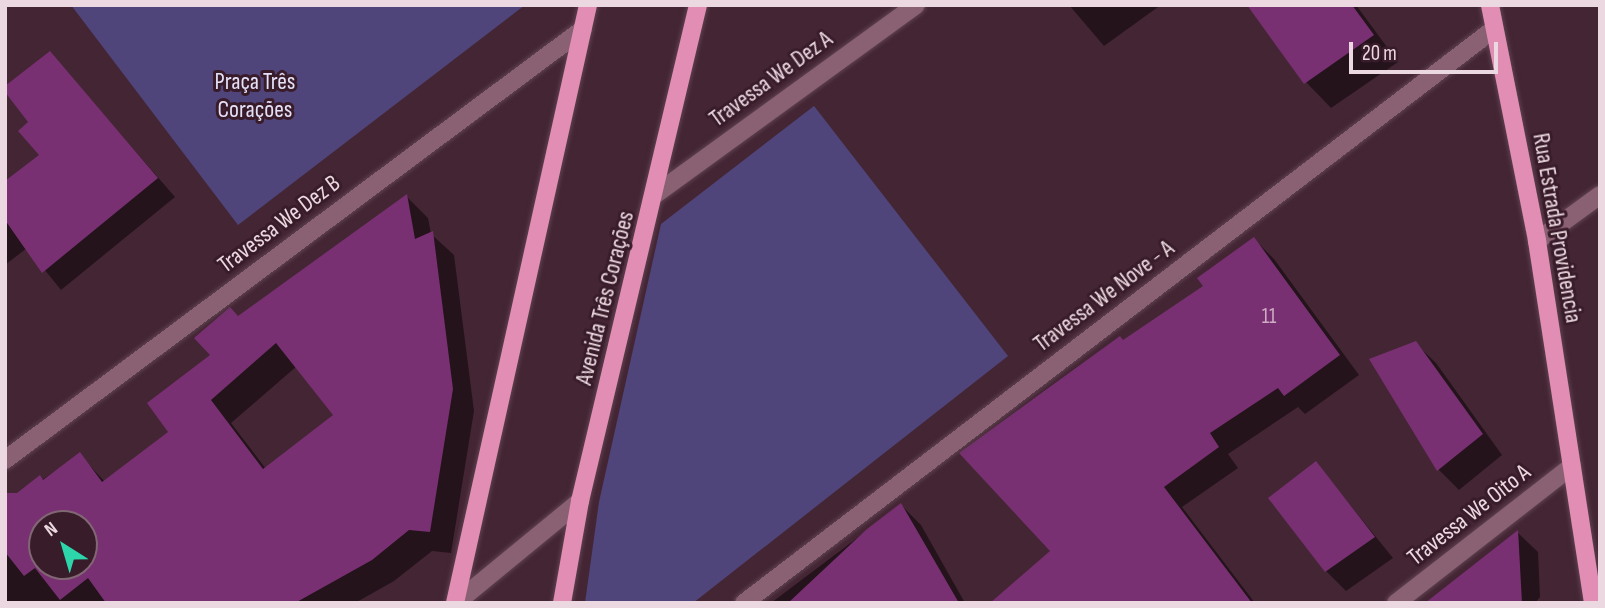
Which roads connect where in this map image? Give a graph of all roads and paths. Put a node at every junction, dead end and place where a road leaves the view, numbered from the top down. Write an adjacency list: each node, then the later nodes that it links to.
1 (588, 5): 6 (main road)
2 (698, 5): 8 (main road, Avenida Três Corações)
3 (916, 5): 8 (street, Travessa We Dez A)
4 (1475, 5): 7 (main road, Rua Estrada Providencia)
5 (1490, 5): 7 (main road, Rua Estrada Providencia)
6 (583, 29): 11 (street, Travessa We Dez B); 14 (main road)
7 (1494, 29): 10 (main road, Rua Estrada Providencia); 16 (street, Travessa We Nove - A)
8 (656, 194): 13 (main road, Avenida Três Corações)
9 (1600, 195): 10 (street)
10 (1537, 241): 12 (main road, Rua Estrada Providencia)
11 (5, 460)
12 (1572, 466): 17 (street, Travessa We Oito A); 18 (main road, Rua Estrada Providencia)
13 (580, 501): 14 (street); 15 (main road, Avenida Três Corações)
14 (455, 603)
15 (562, 603)
16 (744, 603)
17 (1396, 603)
18 (1592, 603)

